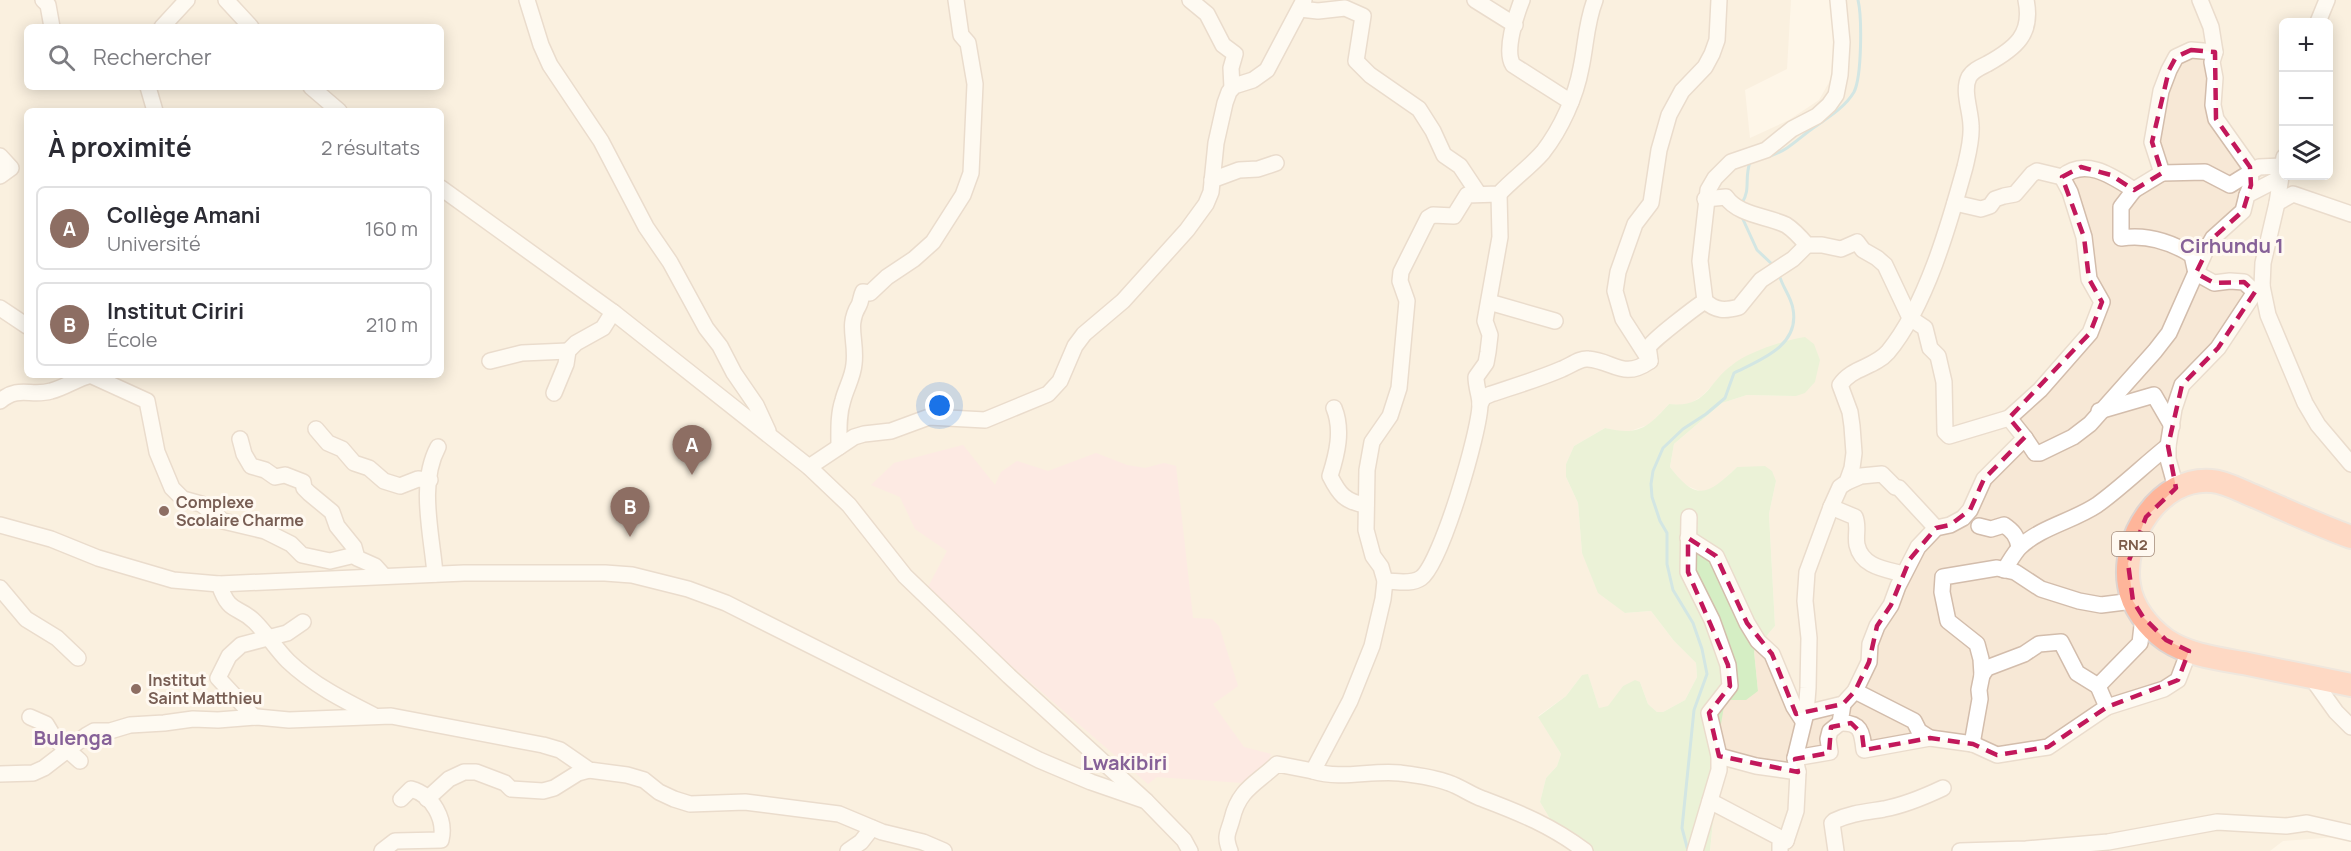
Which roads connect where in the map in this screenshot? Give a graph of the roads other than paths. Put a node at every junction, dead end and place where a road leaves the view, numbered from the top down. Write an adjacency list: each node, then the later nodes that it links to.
1 (43, 0): 17 (street)
2 (187, 0): 18 (street)
3 (225, 0): 19 (street)
4 (527, 0): 72 (street)
5 (956, 0): 77 (street)
6 (1190, 0): 22 (street)
7 (1475, 0): 20 (street)
8 (1522, 0): 20 (street)
9 (1595, 0): 26 (street)
10 (1719, 0): 60 (street)
11 (1838, 0): 45 (street)
12 (2026, 0): 46 (street)
13 (2200, 0): 21 (street)
14 (2327, 0): 16 (street)
15 (1302, 4): 22 (street); 42 (street)
16 (2320, 18)
17 (51, 24)
18 (165, 24)
19 (248, 24)
20 (1515, 25): 26 (street)
21 (2215, 52): 34 (street); 35 (street)
22 (1232, 88): 38 (street)
23 (149, 90): 27 (street)
24 (314, 90): 25 (street)
25 (325, 99): 28 (street); 29 (street)
26 (1571, 102): 43 (street)
27 (154, 108)
28 (317, 108)
29 (336, 108)
30 (0, 156): 36 (street)
31 (1276, 163): 38 (street)
32 (2279, 167): 35 (street)
33 (2279, 169): 44 (street)
34 (2162, 173): 35 (street); 40 (street)
35 (2251, 173): 44 (street)
36 (0, 176)
37 (2062, 177): 40 (street); 46 (street); 69 (street)
38 (1212, 180): 77 (street)
39 (2280, 180): 47 (street)
40 (2134, 189): 50 (street)
41 (444, 190): 55 (street)
42 (1478, 193): 43 (street); 83 (street)
43 (1499, 194): 53 (street)
44 (2247, 195): 50 (street)
45 (1706, 199): 49 (street); 52 (street)
46 (1955, 203): 56 (street)
47 (2277, 203): 48 (street); 51 (street)
48 (2351, 214)
49 (1807, 245): 52 (street); 56 (street)
50 (2196, 273): 51 (street); 68 (street)
51 (2259, 289): 70 (street); 78 (street)
52 (1705, 301): 60 (street)
53 (1488, 302): 57 (street); 66 (street)
54 (0, 308): 58 (street)
55 (613, 312): 59 (street); 72 (street)
56 (1910, 318): 69 (street); 81 (street)
57 (1555, 321)
58 (24, 324)
59 (568, 351): 61 (street); 64 (street)
60 (1650, 361): 66 (street)
61 (490, 362)
62 (77, 378): 65 (street)
63 (97, 378): 92 (street)
64 (554, 393)
65 (0, 401)
66 (1480, 404): 97 (street)
67 (1334, 408): 83 (street)
68 (2099, 411): 70 (street); 73 (street)
69 (2009, 418): 73 (street)
70 (2172, 426): 75 (street)
71 (316, 429): 80 (street)
72 (771, 436): 79 (street)
73 (2025, 438): 88 (street)
74 (240, 439): 92 (street)
75 (2168, 446): 82 (street); 91 (street)
76 (438, 447): 80 (street)
77 (839, 447): 79 (street)
78 (2351, 464)
79 (809, 467): 130 (street)
80 (430, 480): 94 (street)
81 (1847, 483): 84 (street); 88 (street)
82 (2176, 488): 89 (highway, RN2); 100 (highway, RN2)
83 (1366, 505): 97 (street)
84 (1831, 507): 95 (street); 115 (street)
85 (1689, 517): 90 (street)
86 (0, 525): 98 (street)
87 (1979, 526): 91 (street)
88 (1936, 528): 95 (street)
89 (2351, 537)
90 (1688, 538): 115 (street); 121 (street)
91 (2019, 547): 93 (street)
92 (355, 555): 96 (street)
93 (2004, 570): 100 (street); 105 (street)
94 (435, 574): 96 (street); 130 (street)
95 (1903, 574): 109 (street)
96 (384, 576): 98 (street)
97 (1385, 580): 125 (street)
98 (219, 584): 102 (street)
99 (0, 588): 104 (street)
100 (2138, 609): 103 (highway); 108 (street)
101 (303, 622): 102 (street)
102 (268, 639): 112 (street); 114 (street)
103 (2189, 651): 106 (highway); 111 (street)
104 (78, 658)
105 (1982, 675): 108 (street); 119 (street)
106 (2311, 676): 107 (highway); 117 (street)
107 (2351, 685)
108 (2098, 686): 111 (street)
109 (1855, 691): 110 (street); 118 (street)
110 (1843, 704): 115 (street); 116 (street)
111 (2108, 708): 119 (street)
112 (375, 716): 114 (street); 124 (street)
113 (30, 717): 120 (street)
114 (254, 717): 120 (street)
115 (1805, 717): 123 (street)
116 (1840, 723): 118 (street); 123 (street)
117 (2351, 727)
118 (1930, 738): 119 (street)
119 (1972, 744)
120 (67, 751): 122 (street); 126 (street)
121 (1719, 756): 123 (street); 131 (street)
122 (80, 761)
123 (1796, 765): 134 (street)
124 (589, 770): 129 (street); 132 (street)
125 (1312, 771): 139 (street); 140 (street)
126 (0, 774)
127 (1943, 788): 142 (street)
128 (401, 799): 129 (street)
129 (427, 799): 135 (street)
130 (1146, 801): 138 (street)
131 (1710, 801): 134 (street); 141 (street)
132 (872, 828): 136 (street); 137 (street)
133 (2351, 833): 143 (street)
134 (1781, 849)
135 (382, 851)
136 (848, 851)
137 (944, 851)
138 (1190, 851)
139 (1230, 851)
140 (1585, 851)
141 (1695, 851)
142 (1836, 851)
143 (1960, 851)

